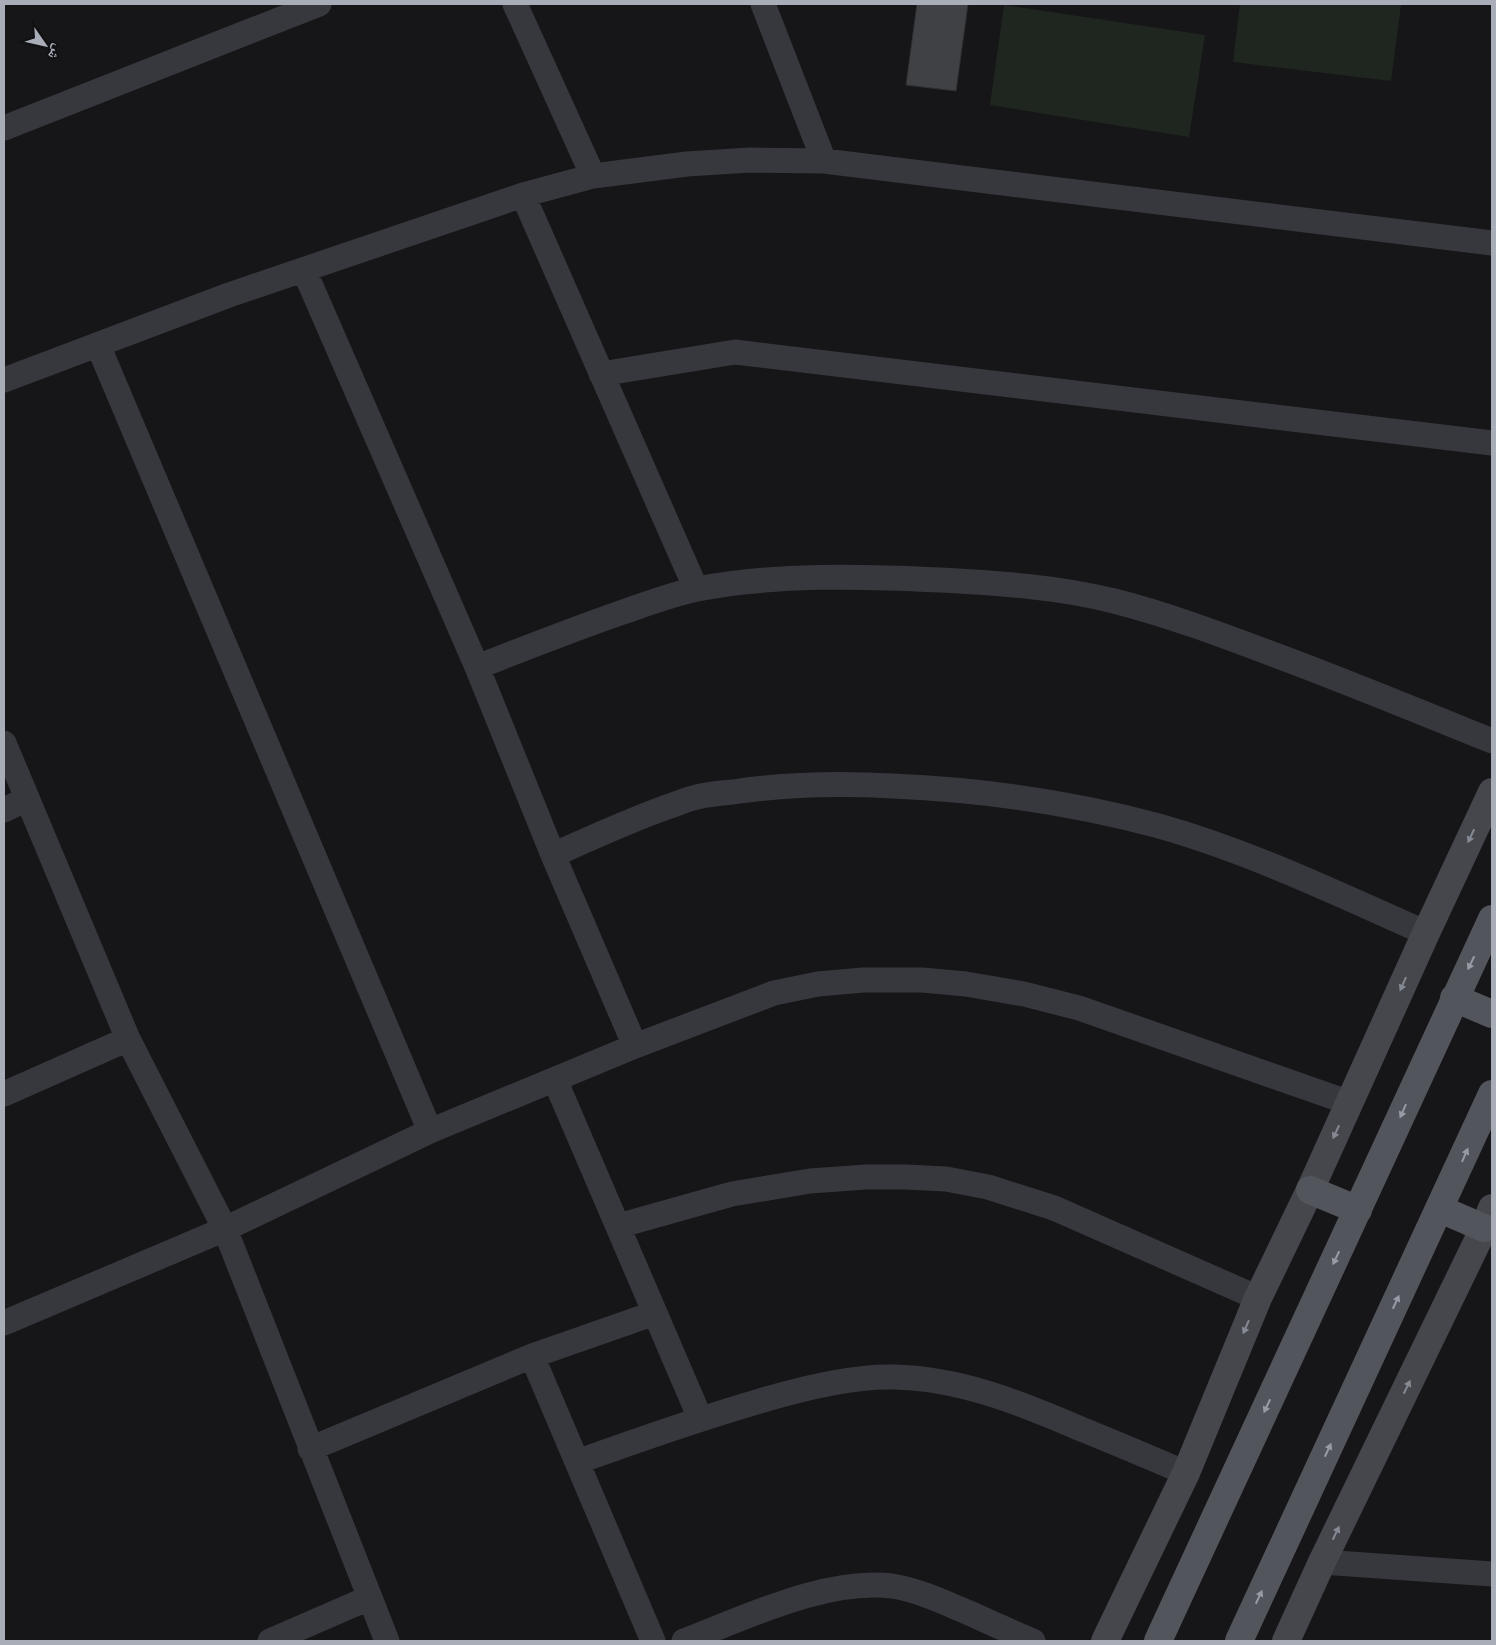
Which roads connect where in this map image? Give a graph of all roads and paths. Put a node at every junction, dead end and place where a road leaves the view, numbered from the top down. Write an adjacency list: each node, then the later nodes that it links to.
1 (320, 4): 4 (street)
2 (515, 4): 6 (street)
3 (764, 4): 5 (street)
4 (4, 128)
5 (824, 161): 6 (street); 8 (street)
6 (594, 176): 7 (street)
7 (522, 195): 9 (street); 11 (street)
8 (1492, 243)
9 (304, 270): 10 (street); 15 (street)
10 (98, 345): 12 (street); 32 (street)
11 (601, 374): 13 (street); 14 (street)
12 (4, 380)
13 (1492, 443)
14 (696, 589): 15 (street); 16 (street)
15 (477, 667): 21 (street)
16 (1492, 740)
17 (4, 743): 19 (street)
18 (1492, 792): 23 (street, one-way to 23)
19 (27, 799): 20 (street); 26 (street)
20 (4, 810)
21 (553, 855): 23 (street); 27 (street)
22 (1492, 919): 24 (main road, one-way to 24)
23 (1426, 933): 31 (street, one-way to 31)
24 (1454, 998): 25 (main road); 35 (main road, one-way to 35)
25 (1492, 1014)
26 (128, 1039): 29 (street); 38 (street)
27 (635, 1046): 28 (street); 31 (street)
28 (555, 1080): 32 (street); 37 (street)
29 (4, 1094)
30 (1492, 1094): 34 (main road, one-way to 30)
31 (1350, 1103): 33 (street, one-way to 33)
32 (430, 1132): 38 (street)
33 (1310, 1190): 35 (main road); 39 (street)
34 (1440, 1209): 36 (main road); 57 (main road, one-way to 34)
35 (1358, 1210): 56 (main road, one-way to 56)
36 (1488, 1218): 47 (street, one-way to 36)
37 (618, 1226): 39 (street); 40 (street)
38 (225, 1229): 41 (street); 44 (street)
39 (1258, 1298): 46 (street, one-way to 46)
40 (655, 1313): 42 (street); 43 (street)
41 (4, 1323)
42 (532, 1356): 44 (street); 45 (street)
43 (700, 1418): 45 (street); 46 (street)
44 (310, 1449): 49 (street)
45 (577, 1462): 52 (street)
46 (1186, 1472): 55 (street)
47 (1322, 1562): 48 (street); 58 (street)
48 (1492, 1574)
49 (369, 1598): 50 (street); 51 (street)
50 (270, 1641)
51 (387, 1641)
52 (653, 1641)
53 (684, 1641): 54 (street)
54 (1033, 1641)
55 (1105, 1641)
56 (1158, 1641)
57 (1238, 1641)
58 (1286, 1641)

